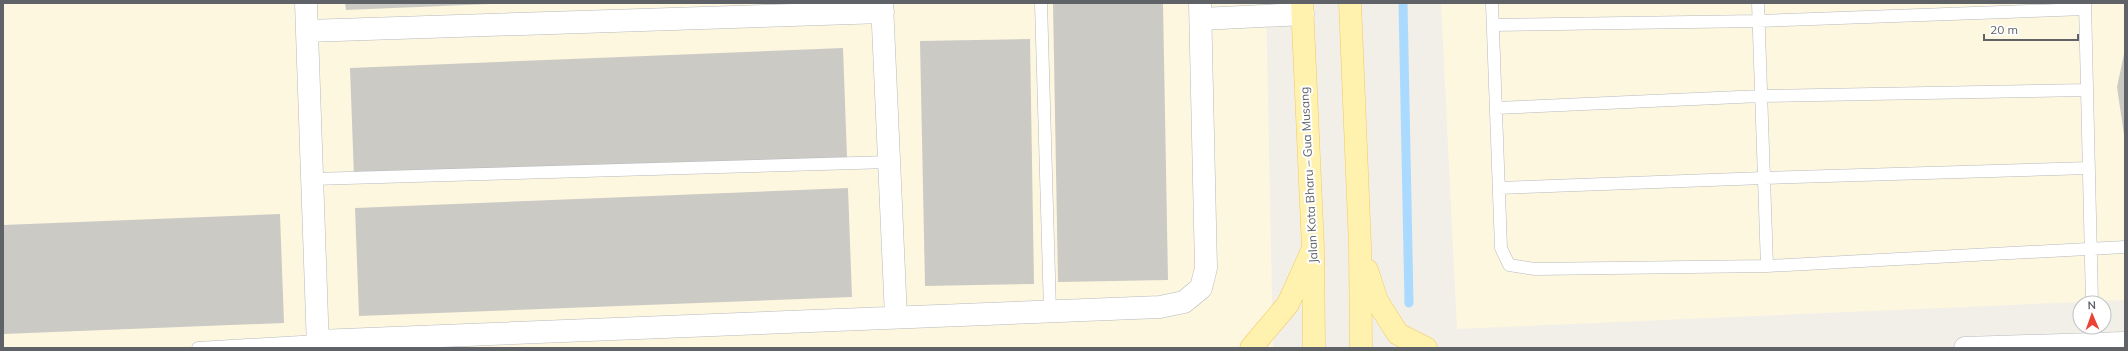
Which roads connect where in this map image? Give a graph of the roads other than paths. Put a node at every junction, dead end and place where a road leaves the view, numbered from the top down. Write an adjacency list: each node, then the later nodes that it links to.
1 (306, 3): 12 (street)
2 (1041, 3): 27 (lane)
3 (1350, 3): 21 (main road)
4 (1492, 3): 11 (lane)
5 (1758, 3): 10 (lane)
6 (2085, 6): 10 (lane); 13 (lane)
7 (883, 7): 12 (street); 16 (street)
8 (1302, 9): 9 (street); 23 (main road, Jalan Kota Bharu – Gua Musang)
9 (1201, 11): 27 (street)
10 (1758, 21): 11 (lane); 14 (lane)
11 (1493, 25): 15 (lane)
12 (307, 31): 19 (street)
13 (2087, 90): 14 (lane); 17 (lane)
14 (1761, 96): 15 (lane); 18 (lane)
15 (1496, 108): 20 (lane)
16 (890, 162): 19 (lane); 28 (street)
17 (2090, 168): 18 (lane); 24 (lane)
18 (1764, 178): 20 (lane); 25 (lane)
19 (312, 179): 31 (street)
20 (1499, 188): 25 (lane)
21 (1360, 246): 35 (main road); 36 (main road)
22 (2125, 246): 24 (lane)
23 (1313, 248): 33 (main road); 34 (main road, Jalan Kota Bharu – Gua Musang)
24 (2091, 248): 25 (lane); 26 (lane)
25 (1767, 266)
26 (2092, 295)
27 (1050, 311): 28 (street)
28 (896, 317): 31 (street)
29 (2093, 336): 30 (street); 37 (street)
30 (2125, 343)
31 (318, 345): 32 (lane)
32 (198, 348)
33 (1251, 348)
34 (1314, 348)
35 (1361, 348)
36 (1426, 348)
37 (1965, 348)

